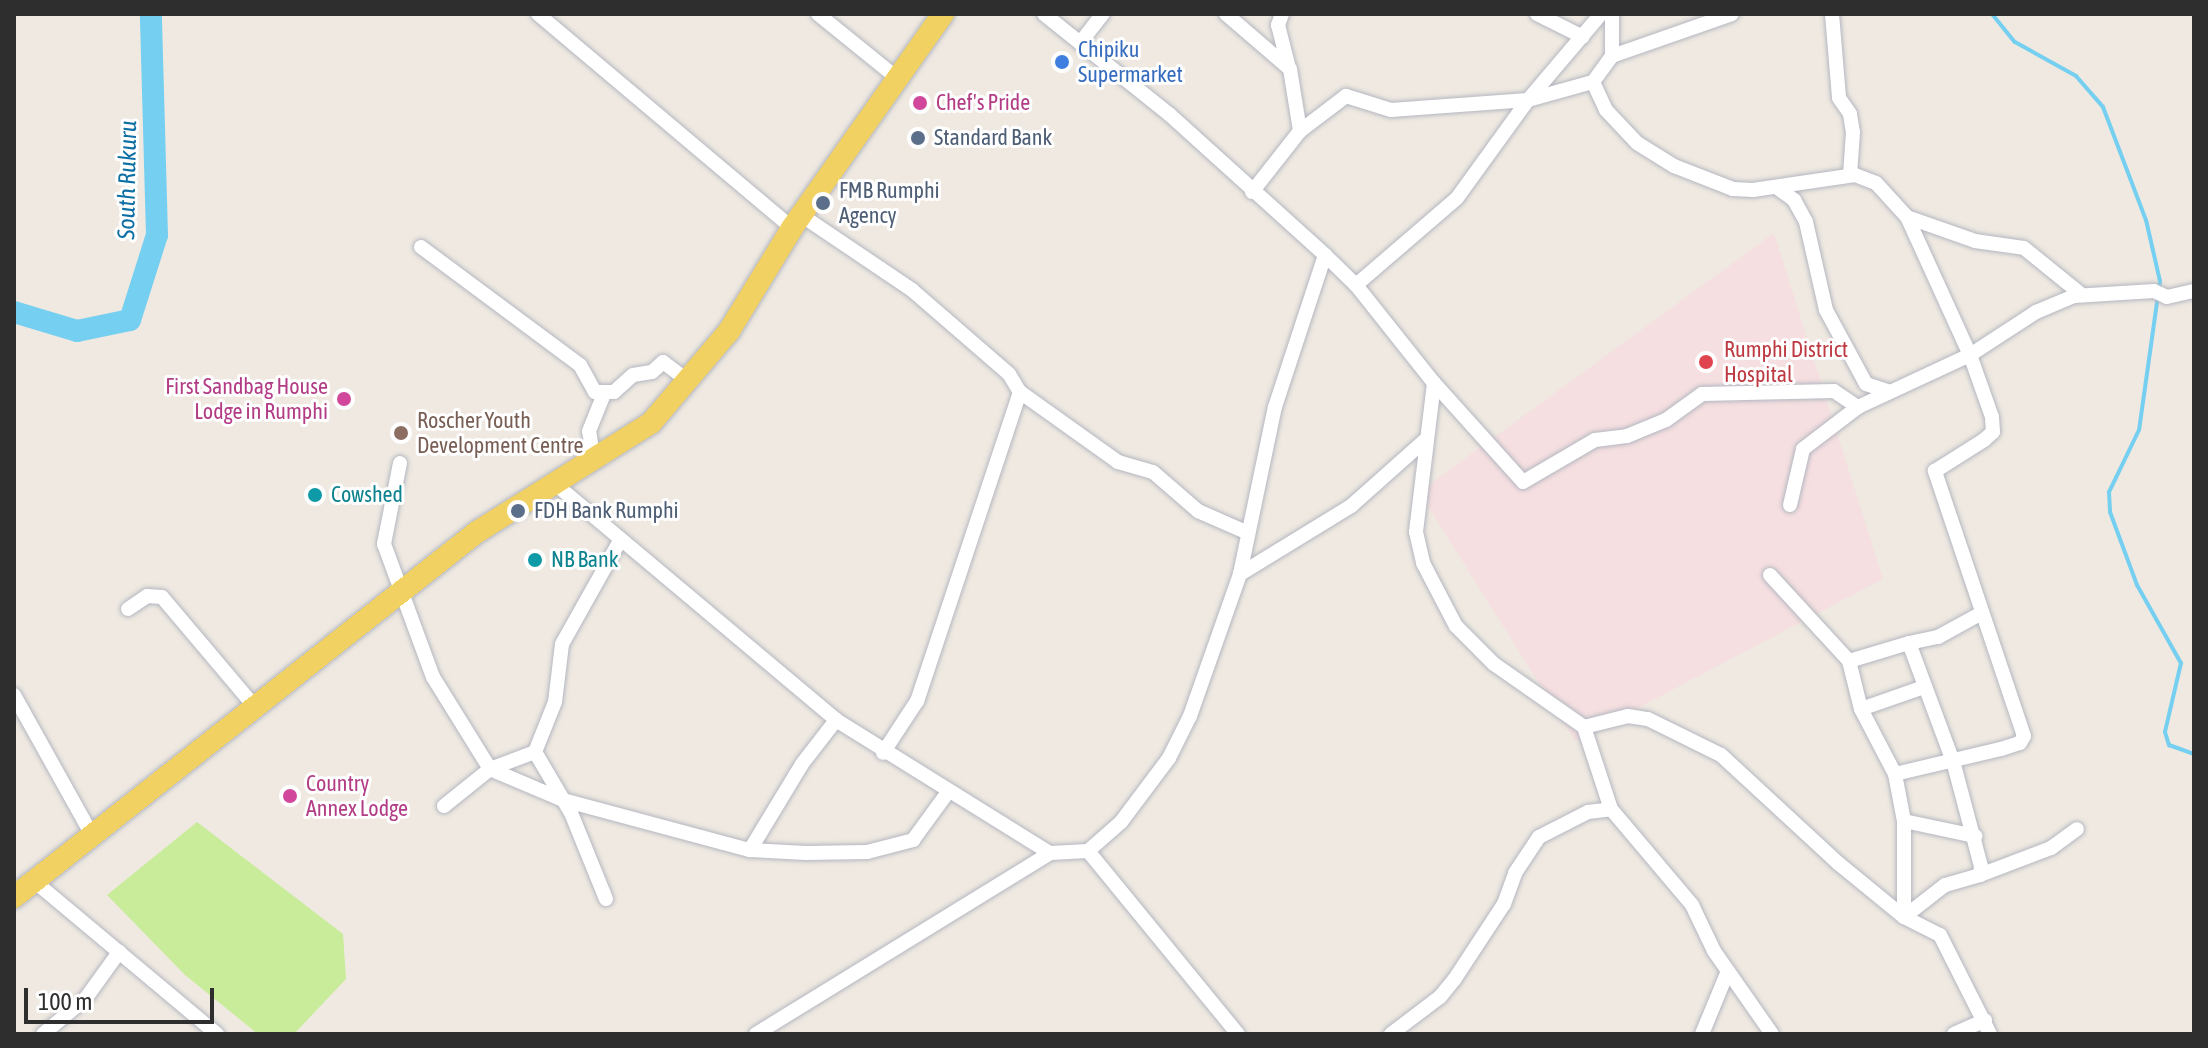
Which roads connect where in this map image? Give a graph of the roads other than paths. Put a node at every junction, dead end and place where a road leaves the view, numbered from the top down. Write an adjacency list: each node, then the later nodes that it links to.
1 (538, 14): 25 (street)
2 (818, 14): 17 (street)
3 (943, 14): 17 (main road)
4 (1044, 14): 14 (street)
5 (1103, 14): 14 (street)
6 (1226, 14): 16 (street)
7 (1282, 14): 16 (street)
8 (1537, 14): 13 (street)
9 (1601, 14): 13 (street)
10 (1612, 14): 15 (street)
11 (1732, 14): 15 (street)
12 (1832, 14): 21 (street)
13 (1583, 37): 19 (street)
14 (1080, 43): 23 (street)
15 (1612, 56): 18 (street)
16 (1290, 69): 20 (street)
17 (897, 78): 25 (main road)
18 (1593, 82): 19 (street); 22 (street)
19 (1528, 100): 20 (street); 28 (street)
20 (1300, 131): 23 (street)
21 (1850, 175): 22 (street); 24 (street)
22 (1779, 189): 34 (street)
23 (1252, 192): 27 (street)
24 (1907, 217): 30 (street); 31 (street)
25 (796, 222): 32 (main road); 35 (street)
26 (421, 247): 36 (street)
27 (1325, 255): 28 (street); 43 (street)
28 (1356, 285): 33 (street)
29 (2194, 291): 30 (street)
30 (2082, 295): 31 (street)
31 (1970, 355): 34 (street); 49 (street)
32 (690, 382): 36 (street); 39 (main road)
33 (1434, 383): 37 (street); 38 (street)
34 (1888, 391): 37 (street)
35 (1020, 392): 43 (street); 59 (street)
36 (603, 396): 39 (street)
37 (1858, 407): 42 (street)
38 (1424, 441): 45 (street); 57 (street)
39 (594, 462): 41 (main road)
40 (400, 463): 47 (street)
41 (554, 483): 44 (street); 47 (main road)
42 (1790, 505)
43 (1248, 533): 45 (street)
44 (621, 539): 56 (street); 58 (street)
45 (1240, 574): 72 (street)
46 (1770, 575): 51 (street)
47 (401, 590): 54 (main road); 61 (street)
48 (128, 609): 54 (street)
49 (1980, 614): 50 (street); 60 (street)
50 (1909, 643): 51 (street); 52 (street)
51 (1849, 661): 55 (street)
52 (1924, 687): 55 (street); 60 (street)
53 (14, 695): 69 (street)
54 (254, 706): 69 (main road)
55 (1861, 709): 62 (street)
56 (836, 720): 59 (street); 71 (street)
57 (1584, 727): 66 (street); 78 (street)
58 (535, 752): 61 (street); 64 (street)
59 (883, 753): 63 (street)
60 (1953, 761): 62 (street); 70 (street)
61 (490, 769): 64 (street); 65 (street)
62 (1895, 774): 67 (street)
63 (948, 792): 71 (street); 73 (street)
64 (563, 800): 71 (street); 77 (street)
65 (444, 806)
66 (1611, 809): 80 (street); 86 (street)
67 (1904, 821): 70 (street); 78 (street)
68 (2077, 829): 74 (street)
69 (92, 835): 75 (main road)
70 (1975, 836): 74 (street)
71 (750, 850)
72 (1088, 851): 73 (street); 85 (street)
73 (1050, 853): 84 (street)
74 (1980, 875): 78 (street)
75 (34, 881): 76 (main road); 79 (street)
76 (14, 897)
77 (606, 899)
78 (1904, 917): 81 (street)
79 (119, 952): 82 (street); 83 (street)
80 (1728, 971): 87 (street); 88 (street)
81 (1987, 1027): 89 (street)
82 (43, 1034)
83 (217, 1034)
84 (756, 1034)
85 (1238, 1034)
86 (1391, 1034)
87 (1702, 1034)
88 (1772, 1034)
89 (1954, 1034)

